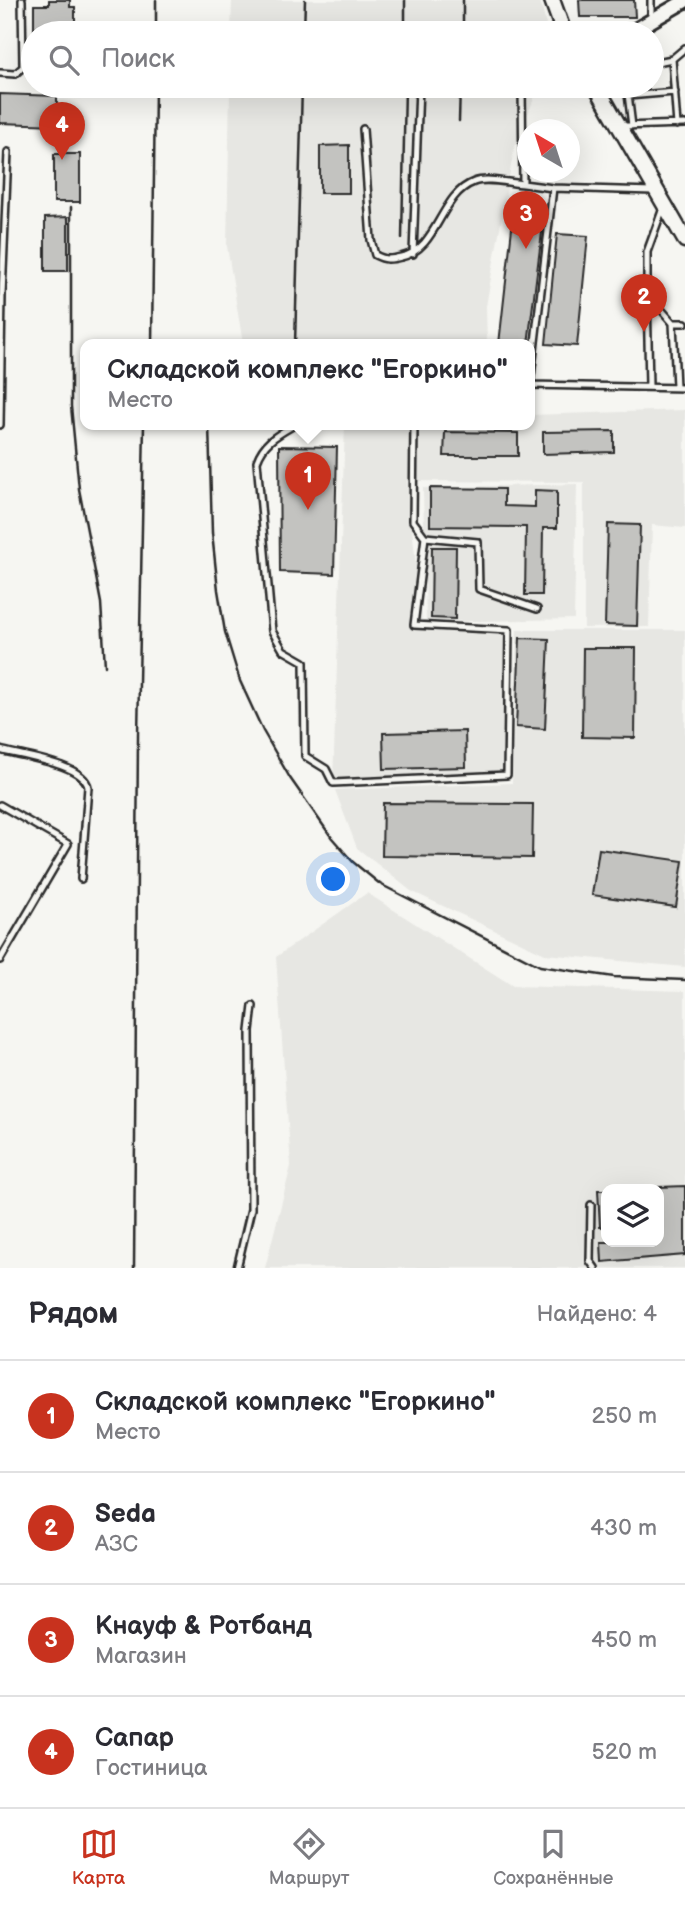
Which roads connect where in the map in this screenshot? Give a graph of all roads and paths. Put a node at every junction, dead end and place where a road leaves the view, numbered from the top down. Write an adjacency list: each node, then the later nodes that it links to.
1 (22, 0): 5 (lane)
2 (552, 0): 6 (main road)
3 (651, 0): 7 (lane)
4 (685, 1): 7 (street)
5 (22, 21)
6 (556, 21)
7 (651, 21)
8 (685, 48): 9 (lane)
9 (672, 59): 10 (lane); 13 (lane)
10 (664, 61)
11 (21, 69): 12 (lane)
12 (0, 74)
13 (675, 92): 14 (lane); 20 (lane)
14 (664, 93)
15 (419, 98): 30 (lane)
16 (522, 98): 24 (lane)
17 (605, 98): 21 (main road)
18 (628, 98): 21 (lane)
19 (685, 124): 20 (lane)
20 (677, 125): 21 (lane)
21 (625, 126): 26 (main road)
22 (363, 129): 30 (lane)
23 (8, 152): 28 (lane)
24 (523, 184): 25 (lane); 30 (lane)
25 (553, 188): 26 (lane); 34 (lane)
26 (656, 191): 27 (main road)
27 (664, 205): 29 (main road); 31 (lane)
28 (3, 234): 35 (lane)
29 (685, 240)
30 (413, 254)
31 (647, 293): 32 (lane); 37 (lane)
32 (673, 323): 33 (lane); 38 (lane)
33 (685, 323)
34 (535, 342)
35 (1, 376): 40 (lane)
36 (535, 385): 37 (lane)
37 (649, 387): 38 (lane)
38 (676, 387): 39 (lane)
39 (685, 387)
40 (0, 425)
41 (286, 430): 43 (lane)
42 (414, 430): 43 (lane)
43 (425, 537): 44 (lane)
44 (537, 609)
45 (0, 751): 47 (lane)
46 (0, 805): 48 (lane)
47 (81, 879)
48 (0, 960)
49 (253, 1006): 51 (lane)
50 (591, 1205): 52 (lane)
51 (237, 1268)
52 (595, 1268)

